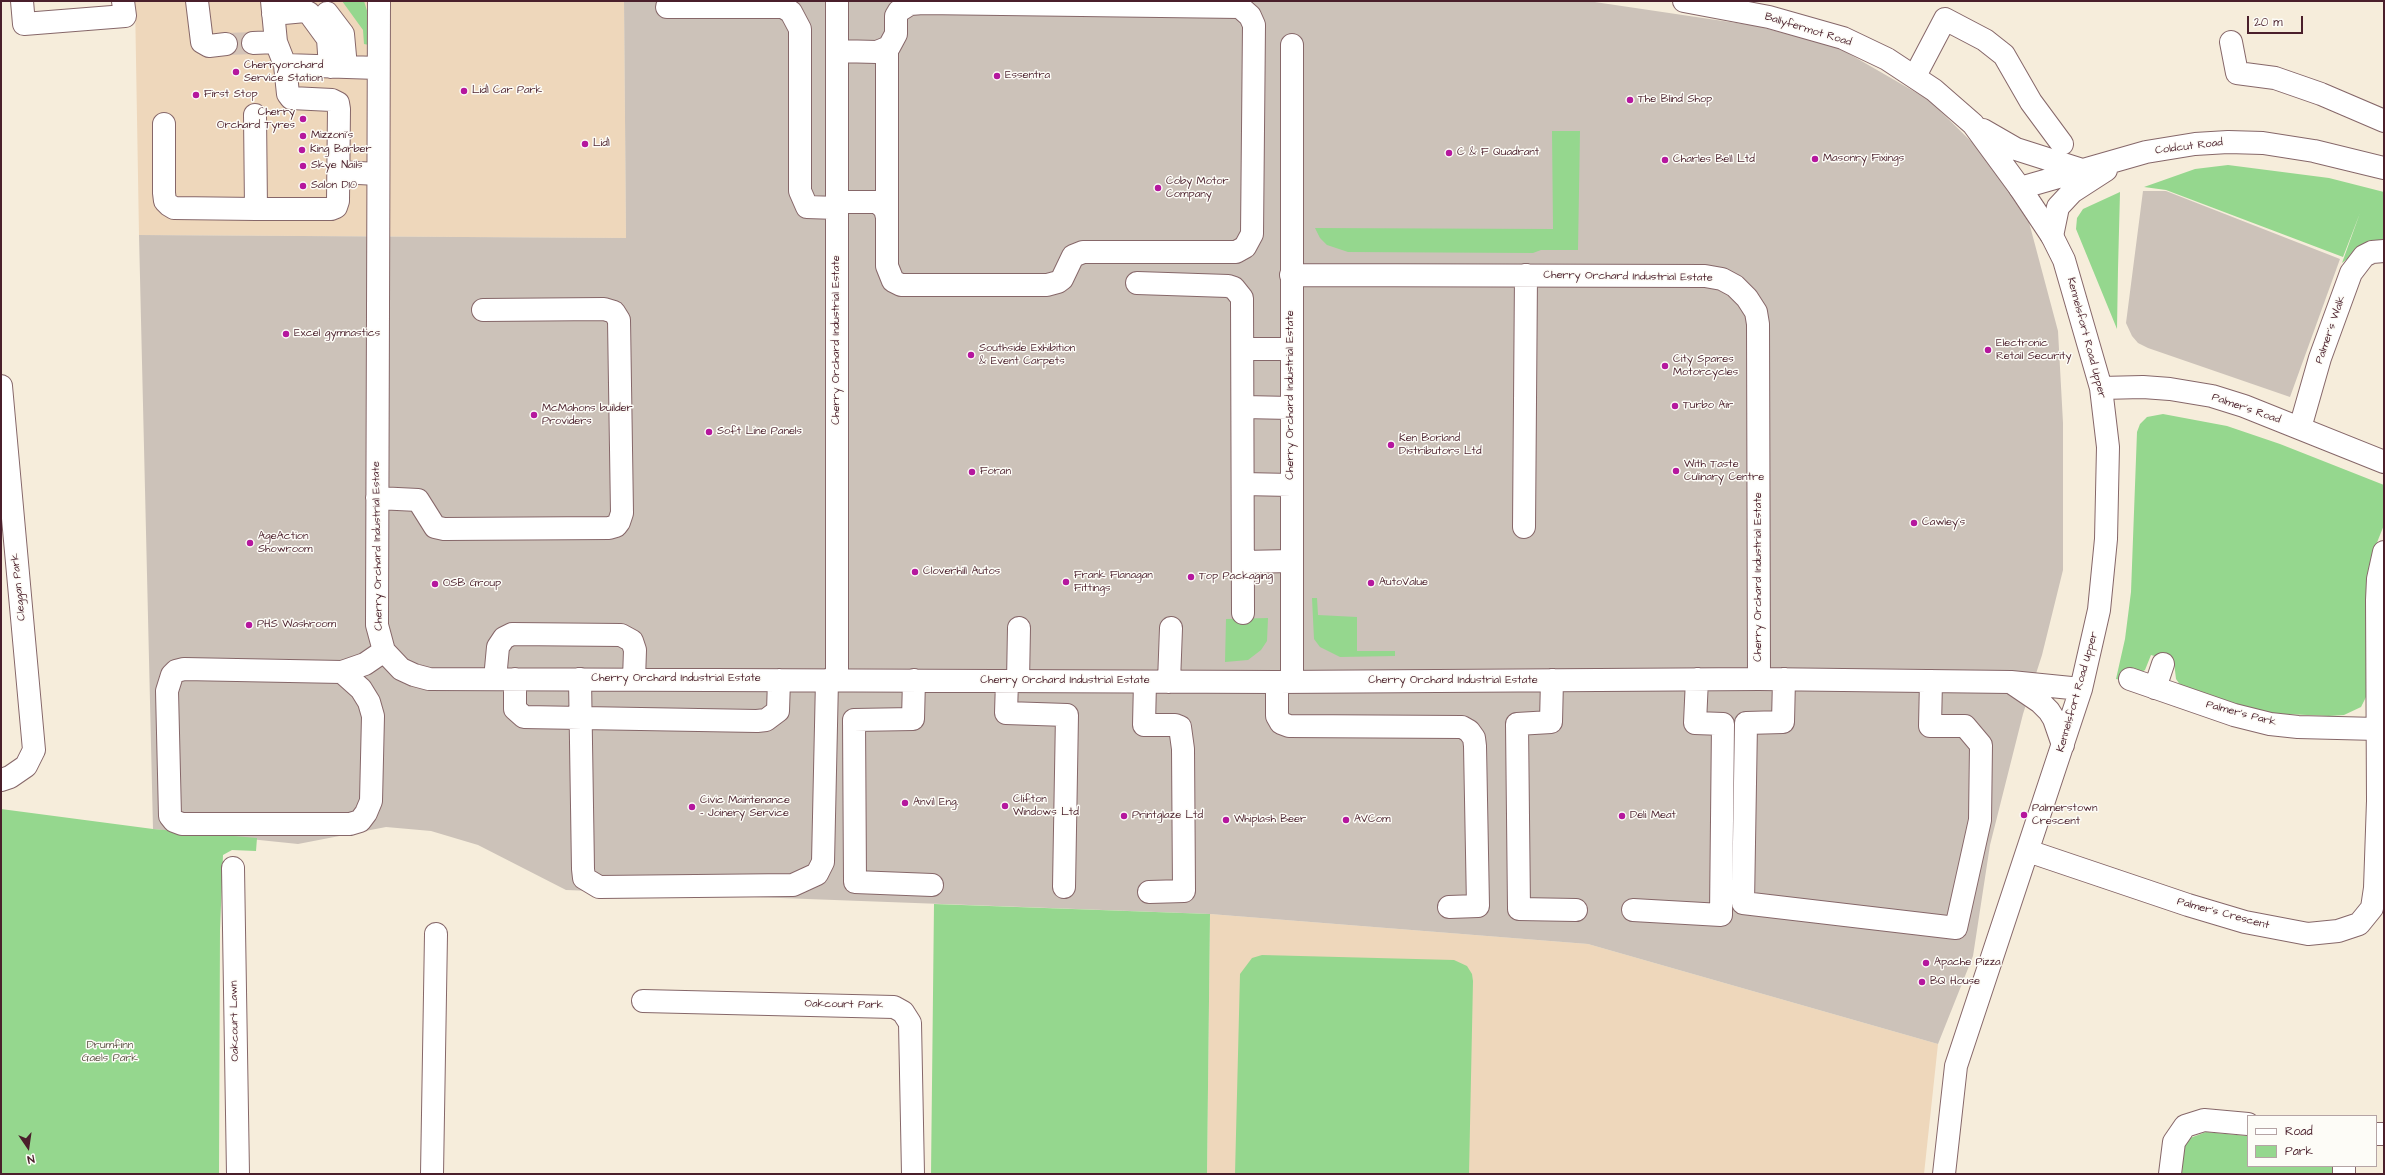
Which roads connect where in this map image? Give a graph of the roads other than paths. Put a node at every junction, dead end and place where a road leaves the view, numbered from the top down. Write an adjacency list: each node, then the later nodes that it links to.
1 (22, 1): 2 (street)
2 (123, 1)
3 (197, 1): 13 (street)
4 (317, 1): 18 (street)
5 (379, 1): 19 (street, Cherry Orchard Industrial Estate)
6 (837, 1): 16 (street, Cherry Orchard Industrial Estate)
7 (1684, 1): 20 (street, Ballyfermot Road)
8 (273, 7): 10 (street); 18 (street)
9 (667, 7): 32 (street)
10 (276, 42): 12 (street); 17 (street)
11 (2231, 42): 22 (street)
12 (253, 43)
13 (226, 44)
14 (1292, 45): 37 (street, Cherry Orchard Industrial Estate)
15 (887, 48): 16 (street); 34 (street); 34 (street)
16 (837, 51): 32 (street, Cherry Orchard Industrial Estate)
17 (285, 66): 18 (street); 29 (street)
18 (338, 67): 19 (street)
19 (378, 68): 30 (street, Cherry Orchard Industrial Estate)
20 (1915, 76): 24 (street, Ballyfermot Road); 25 (street)
21 (256, 115): 33 (street)
22 (2384, 121)
23 (164, 124): 33 (street)
24 (1973, 124): 28 (street); 31 (street, Ballyfermot Road)
25 (2062, 144)
26 (2124, 158): 27 (street, Coldcut Road); 28 (street, Coldcut Road); 35 (street)
27 (2384, 168)
28 (2082, 170): 31 (street, Coldcut Road)
29 (339, 172): 30 (street); 33 (street)
30 (378, 174): 51 (street, Cherry Orchard Industrial Estate)
31 (2020, 188): 35 (street, Kennelsfort Road Upper)
32 (837, 205): 34 (street); 71 (street, Cherry Orchard Industrial Estate)
33 (256, 209)
34 (887, 218)
35 (2052, 236): 44 (street, Kennelsfort Road Upper)
36 (2384, 251): 47 (street, Palmer's Walk)
37 (1291, 275): 38 (street, Cherry Orchard Industrial Estate); 42 (street, Cherry Orchard Industrial Estate)
38 (1526, 276): 53 (street); 67 (street, Cherry Orchard Industrial Estate)
39 (1137, 283): 41 (street)
40 (483, 310): 51 (street)
41 (1244, 349): 42 (street); 45 (street)
42 (1291, 349): 46 (street, Cherry Orchard Industrial Estate)
43 (1, 386): 52 (street, Cleggan Park)
44 (2101, 388): 47 (street, Palmer's Road); 81 (street, Kennelsfort Road Upper)
45 (1244, 407): 46 (street); 49 (street)
46 (1291, 408): 50 (street, Cherry Orchard Industrial Estate)
47 (2300, 428): 48 (street, Palmer's Road)
48 (2384, 462)
49 (1243, 484): 50 (street); 55 (street)
50 (1291, 485): 56 (street, Cherry Orchard Industrial Estate)
51 (377, 498): 60 (street, Cherry Orchard Industrial Estate)
52 (6, 510): 85 (street, Cleggan Park)
53 (1524, 527)
54 (2384, 552): 83 (street, Palmer's Crescent)
55 (1243, 562): 56 (street); 57 (street)
56 (1291, 562): 78 (street, Cherry Orchard Industrial Estate)
57 (1243, 613)
58 (1019, 628): 74 (street)
59 (1171, 628): 77 (street)
60 (384, 650): 62 (street); 63 (street, Cherry Orchard Industrial Estate)
61 (2163, 664): 80 (street)
62 (342, 672): 62 (street)
63 (505, 679): 64 (street, Cherry Orchard Industrial Estate); 65 (street); 82 (street)
64 (580, 679): 65 (street, Cherry Orchard Industrial Estate); 82 (street)
65 (634, 679): 70 (street, Cherry Orchard Industrial Estate)
66 (1697, 679): 67 (street, Cherry Orchard Industrial Estate); 73 (street, Cherry Orchard Industrial Estate); 94 (street)
67 (1758, 679): 68 (street, Cherry Orchard Industrial Estate)
68 (1784, 679): 75 (street, Cherry Orchard Industrial Estate); 75 (street)
69 (2130, 679): 80 (street, Palmer's Park)
70 (779, 680): 71 (street, Cherry Orchard Industrial Estate); 82 (street)
71 (832, 680): 72 (street, Cherry Orchard Industrial Estate); 82 (street)
72 (914, 680): 74 (street, Cherry Orchard Industrial Estate); 89 (street)
73 (1552, 680): 78 (street, Cherry Orchard Industrial Estate); 93 (street)
74 (1012, 681): 76 (street, Cherry Orchard Industrial Estate); 90 (street)
75 (1930, 681): 79 (street, Cherry Orchard Industrial Estate)
76 (1145, 682): 77 (street, Cherry Orchard Industrial Estate); 91 (street)
77 (1169, 682): 78 (street, Cherry Orchard Industrial Estate)
78 (1284, 682): 92 (street)
79 (2011, 682): 81 (street, Cherry Orchard Industrial Estate); 84 (street)
80 (2155, 688): 83 (street, Palmer's Park)
81 (2081, 689): 84 (street, Kennelsfort Road Upper)
82 (581, 719)
83 (2377, 729): 86 (street, Palmer's Crescent)
84 (2063, 745): 87 (street, Kennelsfort Road Upper)
85 (6, 778)
86 (2381, 801): 87 (street, Palmer's Crescent)
87 (2028, 851): 101 (street, Kennelsfort Road Upper)
88 (233, 868): 98 (street, Oakcourt Lawn)
89 (932, 885)
90 (1064, 887)
91 (1149, 892)
92 (1449, 907)
93 (1576, 910)
94 (1633, 910)
95 (436, 934): 99 (street)
96 (643, 1001): 100 (street, Oakcourt Park)
97 (2247, 1124): 102 (street)
98 (238, 1174)
99 (432, 1174)
100 (913, 1174)
101 (1944, 1174)
102 (2170, 1174)

